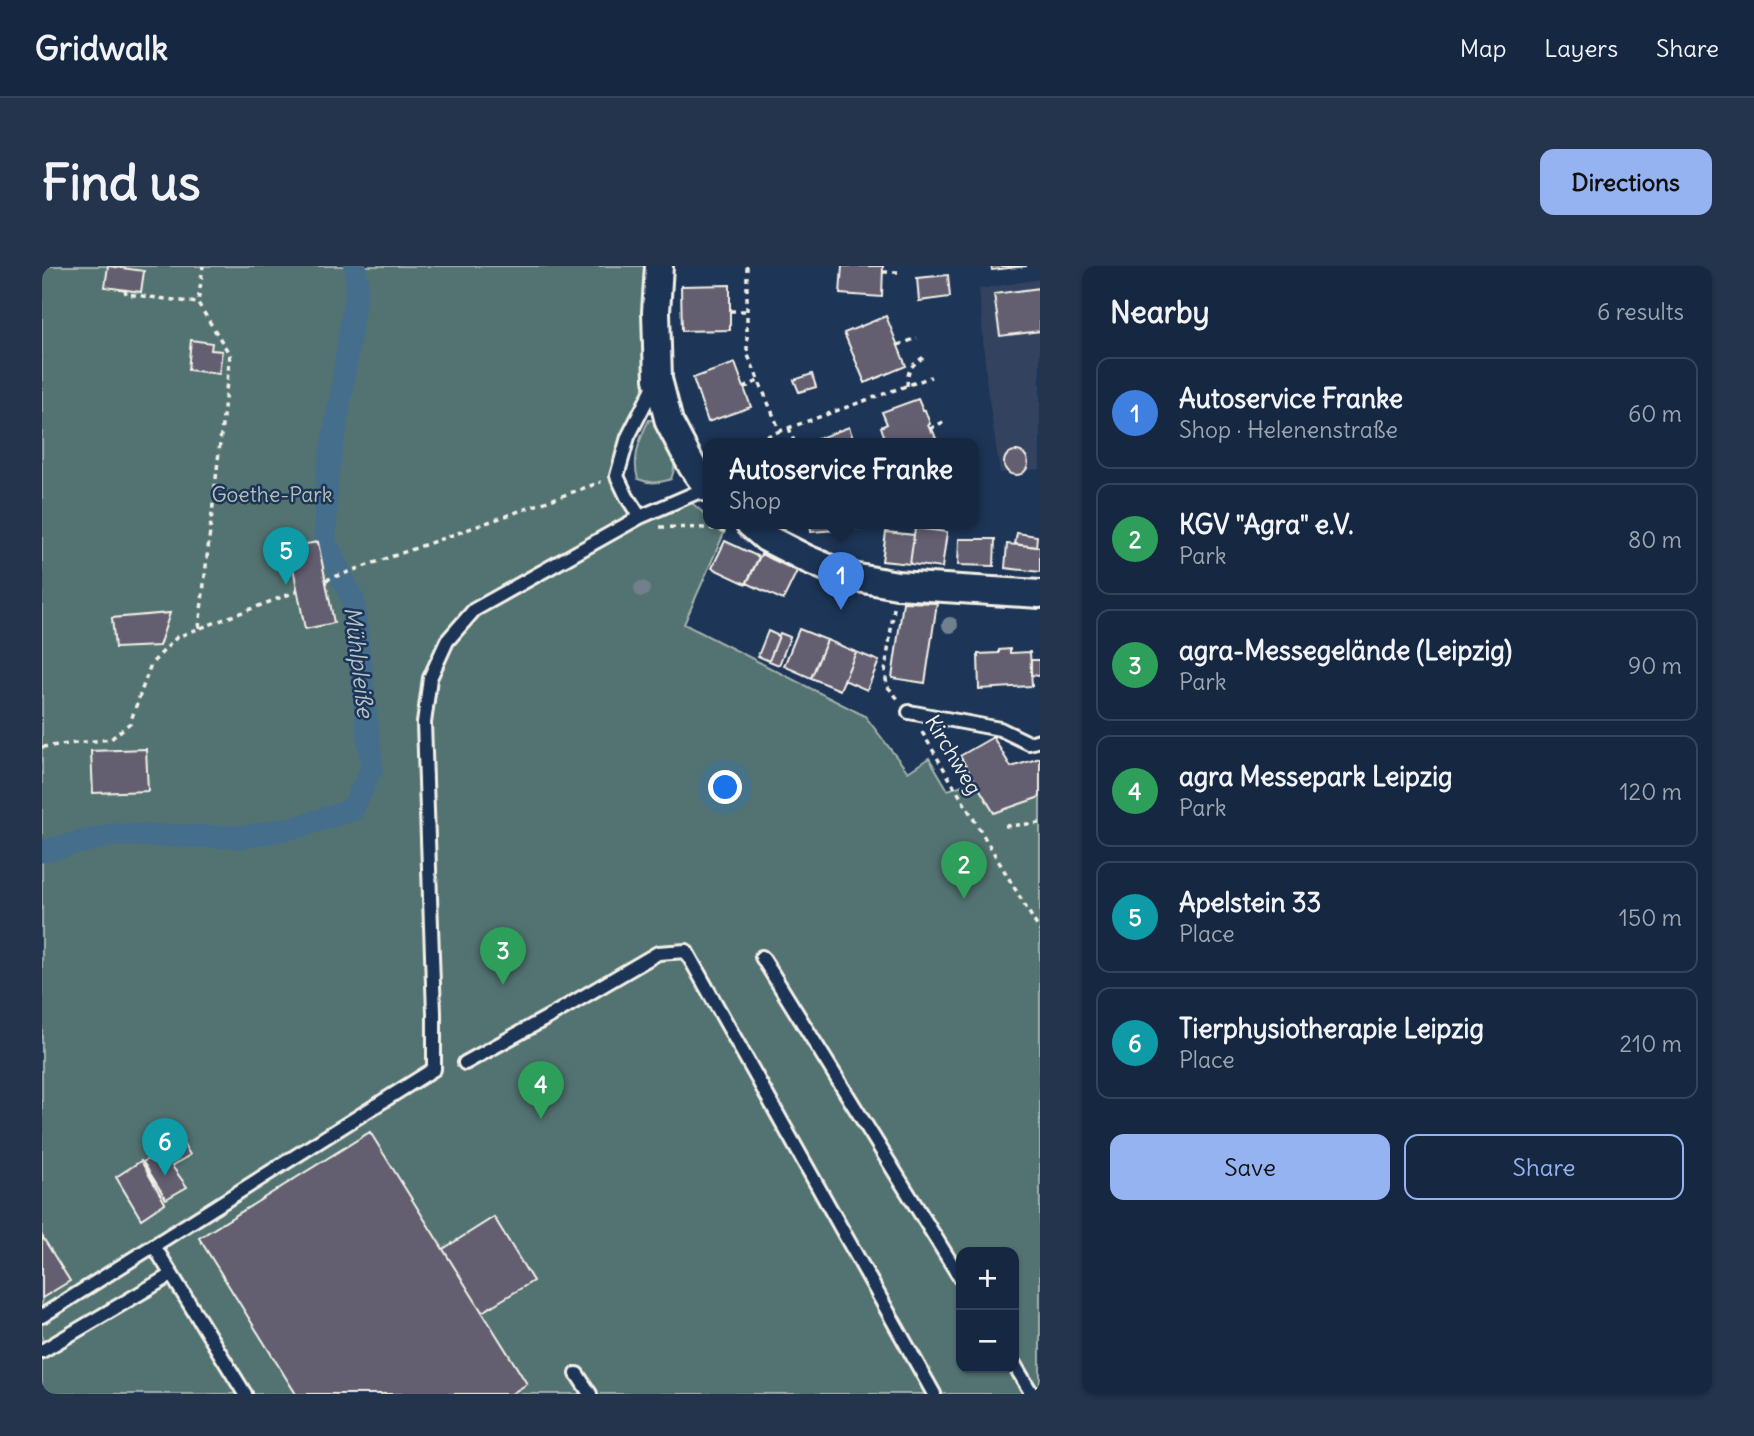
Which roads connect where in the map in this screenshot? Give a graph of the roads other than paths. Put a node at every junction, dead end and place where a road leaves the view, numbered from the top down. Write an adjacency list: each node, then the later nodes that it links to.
1 (659, 266): 2 (street)
2 (658, 379): 3 (street); 5 (lane)
3 (703, 481)
4 (703, 490): 5 (lane)
5 (640, 517): 12 (lane)
6 (758, 531): 7 (street)
7 (1040, 593)
8 (909, 712): 9 (lane)
9 (1040, 740)
10 (762, 957): 13 (lane)
11 (465, 1062): 21 (lane)
12 (153, 1246): 14 (lane); 15 (lane)
13 (956, 1271)
14 (171, 1275): 16 (lane); 19 (lane)
15 (42, 1315)
16 (42, 1351)
17 (1019, 1372): 22 (lane)
18 (577, 1374): 20 (lane)
19 (245, 1394)
20 (590, 1394)
21 (934, 1394)
22 (1032, 1394)

